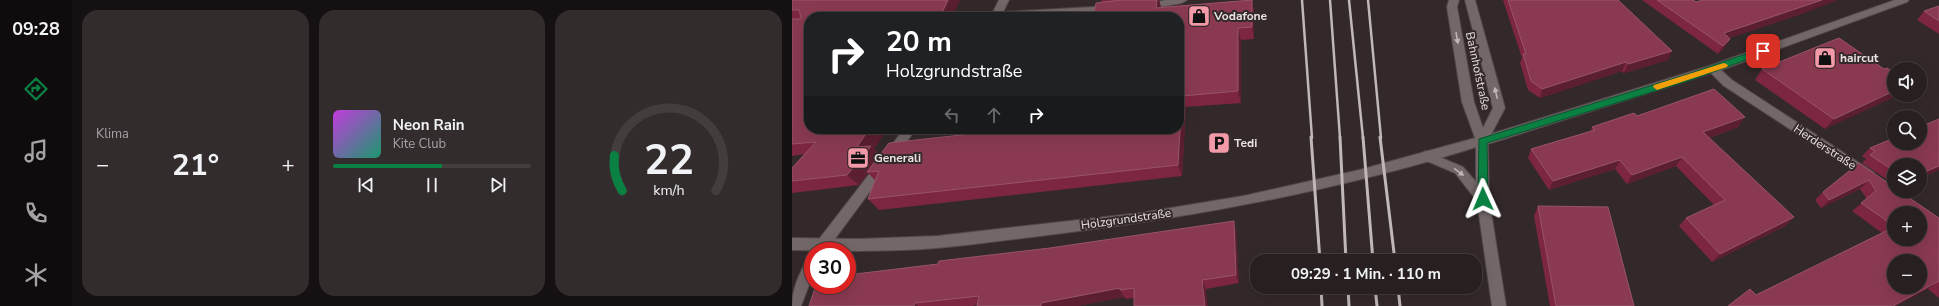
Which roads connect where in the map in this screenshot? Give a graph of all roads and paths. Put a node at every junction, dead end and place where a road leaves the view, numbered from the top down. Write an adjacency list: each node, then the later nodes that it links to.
1 (1004, 0): 9 (street)
2 (1182, 0): 7 (street)
3 (1454, 0): 13 (street, Bahnhofstraße, one-way to 13)
4 (1470, 0): 13 (street, Bahnhofstraße, one-way to 4)
5 (1904, 0): 6 (street, Holzgrundstraße)
6 (1888, 2): 11 (street, Holzgrundstraße)
7 (1134, 8)
8 (1118, 9): 10 (street)
9 (998, 12)
10 (1066, 12)
11 (1713, 69): 13 (street, Holzgrundstraße); 15 (street, Herderstraße)
12 (906, 134): 17 (street)
13 (1482, 141): 14 (street, Holzgrundstraße); 16 (street)
14 (1426, 156): 16 (street, one-way to 16); 20 (street, Holzgrundstraße)
15 (1880, 182)
16 (1483, 199): 23 (street)
17 (825, 242)
18 (792, 244): 19 (street, Holzgrundstraße)
19 (804, 246)
20 (856, 246)
21 (804, 280): 22 (street)
22 (794, 306)
23 (1498, 306)

